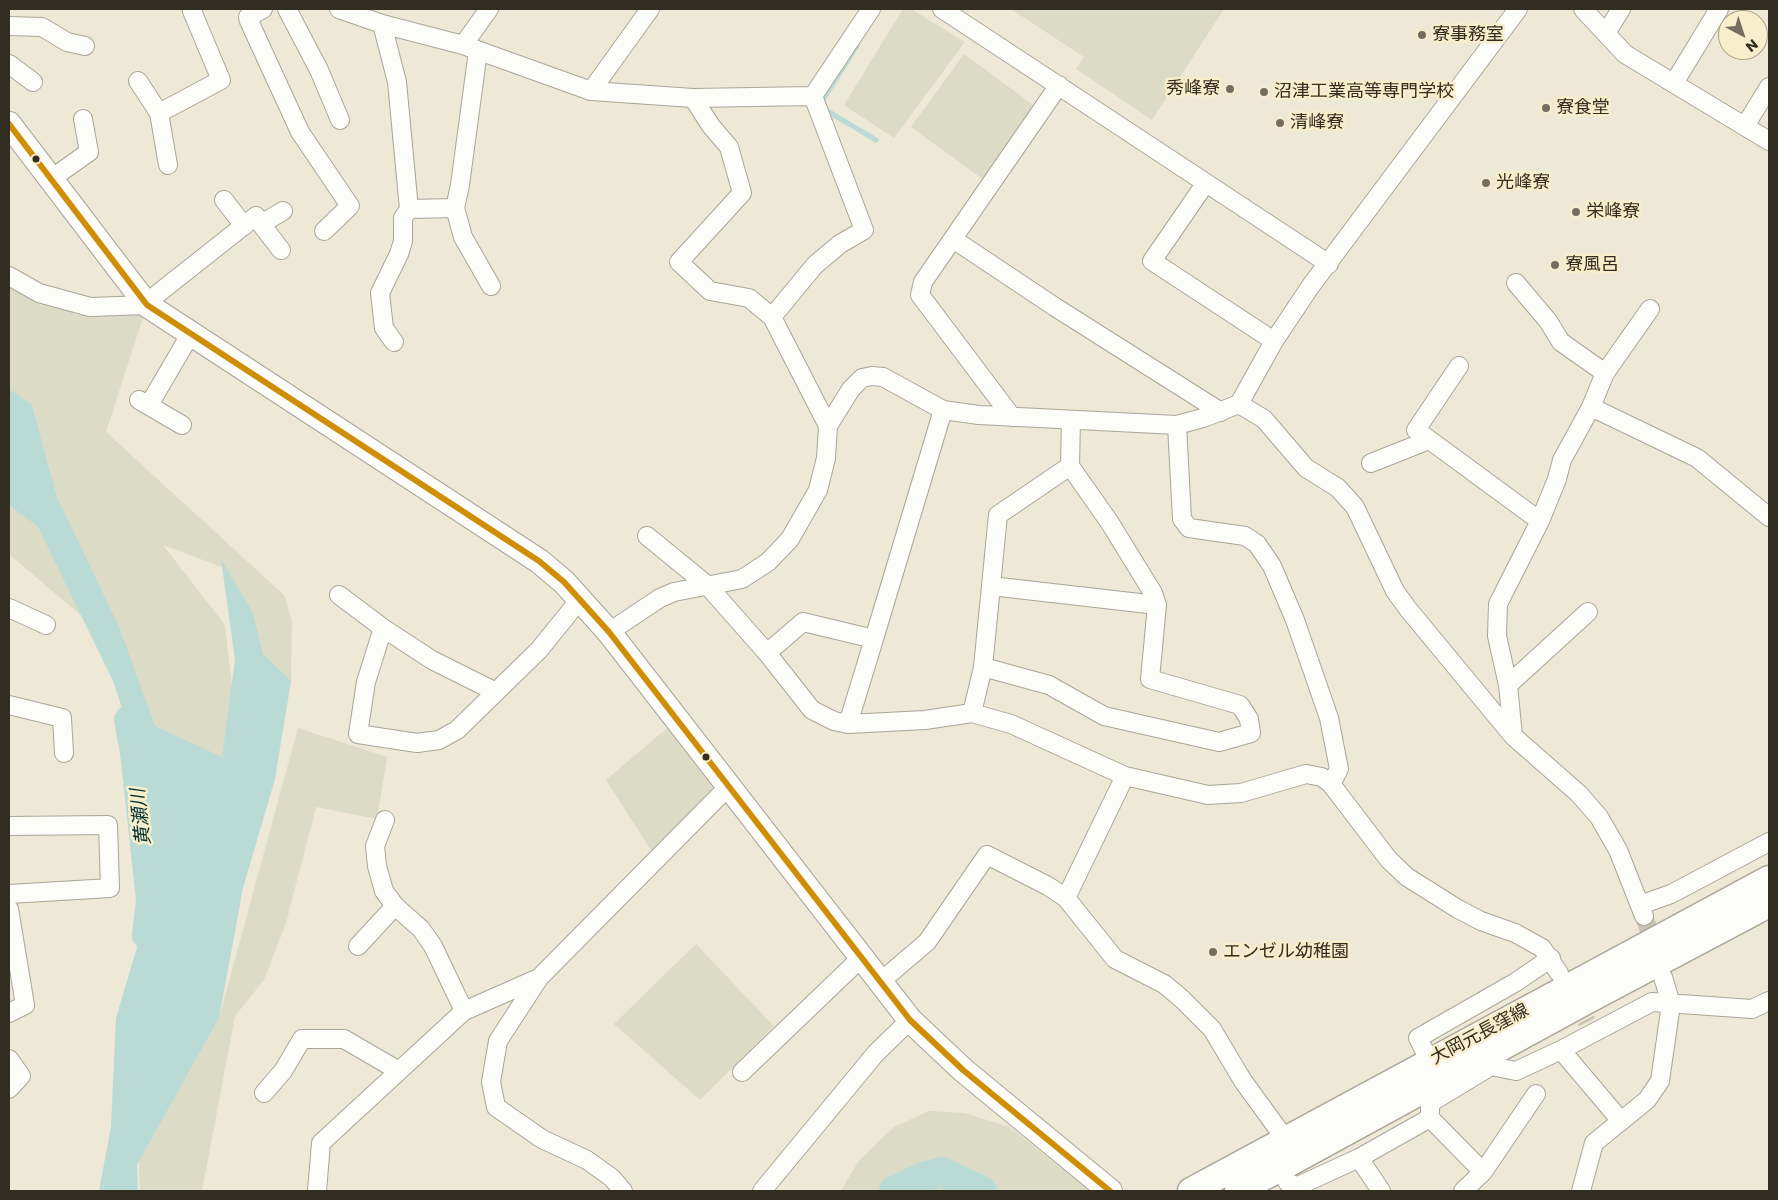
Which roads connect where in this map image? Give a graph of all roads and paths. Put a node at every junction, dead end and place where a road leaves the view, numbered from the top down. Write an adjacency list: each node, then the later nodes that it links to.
1 (193, 9): 27 (street)
2 (263, 9): 41 (street)
3 (287, 9): 29 (street)
4 (339, 9): 13 (street)
5 (489, 9): 17 (street)
6 (650, 9): 24 (street)
7 (871, 9): 25 (street)
8 (942, 9): 22 (street)
9 (1518, 9): 44 (street)
10 (1583, 9): 15 (street)
11 (1621, 9): 15 (street)
12 (1719, 9): 21 (street)
13 (382, 24): 17 (street); 38 (street)
14 (9, 26): 16 (street)
15 (1606, 33): 21 (street)
16 (85, 46)
17 (471, 48): 24 (street); 37 (street)
18 (9, 64): 20 (street)
19 (138, 81): 27 (street)
20 (33, 82)
21 (1674, 83): 31 (street)
22 (1059, 85): 35 (street); 42 (street)
23 (1769, 87): 31 (street)
24 (591, 91): 26 (street)
25 (813, 96): 26 (street); 50 (street)
26 (693, 98): 50 (street)
27 (159, 113): 33 (street)
28 (82, 119): 34 (street)
29 (340, 120)
30 (9, 124): 34 (street)
31 (1745, 126): 32 (street)
32 (1769, 141)
33 (168, 165)
34 (51, 179): 48 (street)
35 (1205, 184): 44 (street); 52 (street)
36 (224, 200): 40 (street)
37 (455, 208): 38 (street); 47 (street)
38 (409, 209): 53 (street)
39 (283, 211): 40 (street)
40 (253, 225): 43 (street); 48 (street)
41 (324, 230)
42 (953, 239): 59 (street); 60 (street)
43 (281, 250)
44 (1329, 264): 52 (street)
45 (9, 276): 48 (street)
46 (1516, 283): 55 (street)
47 (491, 286)
48 (146, 304): 51 (street)
49 (1650, 309): 55 (street)
50 (772, 317): 64 (street)
51 (191, 334): 63 (street); 74 (street)
52 (1274, 341): 56 (street)
53 (394, 342)
54 (1459, 366): 65 (street)
55 (1605, 373): 57 (street)
56 (1238, 404): 59 (street); 89 (street)
57 (1591, 407): 68 (street); 69 (street)
58 (943, 410): 60 (street); 64 (street); 81 (street)
59 (1221, 412): 62 (street)
60 (1012, 416): 61 (street)
61 (1071, 420): 62 (street); 67 (street)
62 (1176, 424): 92 (street)
63 (182, 425)
64 (828, 426): 71 (street)
65 (1429, 440): 66 (street); 69 (street)
66 (1371, 463)
67 (1070, 466): 72 (street); 75 (street)
68 (1769, 517)
69 (1540, 521): 84 (street)
70 (647, 536): 71 (street)
71 (707, 586): 80 (street); 82 (street)
72 (992, 586): 75 (street); 83 (street)
73 (339, 595): 79 (street)
74 (581, 598): 80 (street); 85 (street)
75 (1157, 605): 83 (street)
76 (9, 608): 78 (street)
77 (1588, 612): 84 (street)
78 (46, 624)
79 (383, 628): 85 (street); 85 (street)
80 (609, 632): 93 (street)
81 (874, 639): 82 (street); 88 (street)
82 (767, 653): 88 (street)
83 (983, 667): 87 (street)
84 (1508, 685): 89 (street)
85 (496, 692)
86 (9, 705): 90 (street)
87 (972, 713): 88 (street); 91 (street)
88 (848, 724)
89 (1514, 736): 96 (street)
90 (64, 754)
91 (1125, 776): 92 (street); 99 (street)
92 (1331, 784): 115 (street)
93 (729, 786): 104 (street); 106 (street)
94 (385, 820): 101 (street)
95 (9, 826): 98 (street)
96 (1769, 842)
97 (1769, 878): 115 (main road, 大岡元長窪線)
98 (9, 894)
99 (1066, 898): 107 (street); 123 (street)
100 (1769, 904): 125 (main road, 大岡元長窪線)
101 (395, 906): 103 (street); 110 (street)
102 (9, 910): 111 (street)
103 (358, 946)
104 (861, 958): 107 (street); 117 (street)
105 (1663, 977): 109 (street)
106 (539, 978): 110 (street); 128 (street)
107 (880, 982): 112 (street)
108 (1769, 1001): 109 (street)
109 (1670, 1004): 113 (street); 122 (street)
110 (464, 1011): 116 (street)
111 (9, 1014)
112 (910, 1020): 129 (street); 130 (street)
113 (1561, 1050): 121 (street); 122 (street)
114 (9, 1059): 118 (street)
115 (1430, 1062): 123 (main road, 大岡元長窪線)
116 (399, 1071): 119 (street); 127 (street)
117 (742, 1072)
118 (9, 1089)
119 (264, 1093)
120 (1536, 1094): 126 (street)
121 (1430, 1118): 124 (street); 126 (street)
122 (1621, 1121): 135 (street)
123 (1286, 1140): 131 (main road, 大岡元長窪線)
124 (1359, 1158): 125 (street); 133 (street)
125 (1280, 1168): 132 (main road, 大岡元長窪線)
126 (1483, 1172): 134 (street)
127 (317, 1191)
128 (623, 1191)
129 (762, 1191)
130 (1110, 1191)
131 (1191, 1191)
132 (1238, 1191)
133 (1381, 1191)
134 (1464, 1191)
135 (1581, 1191)

